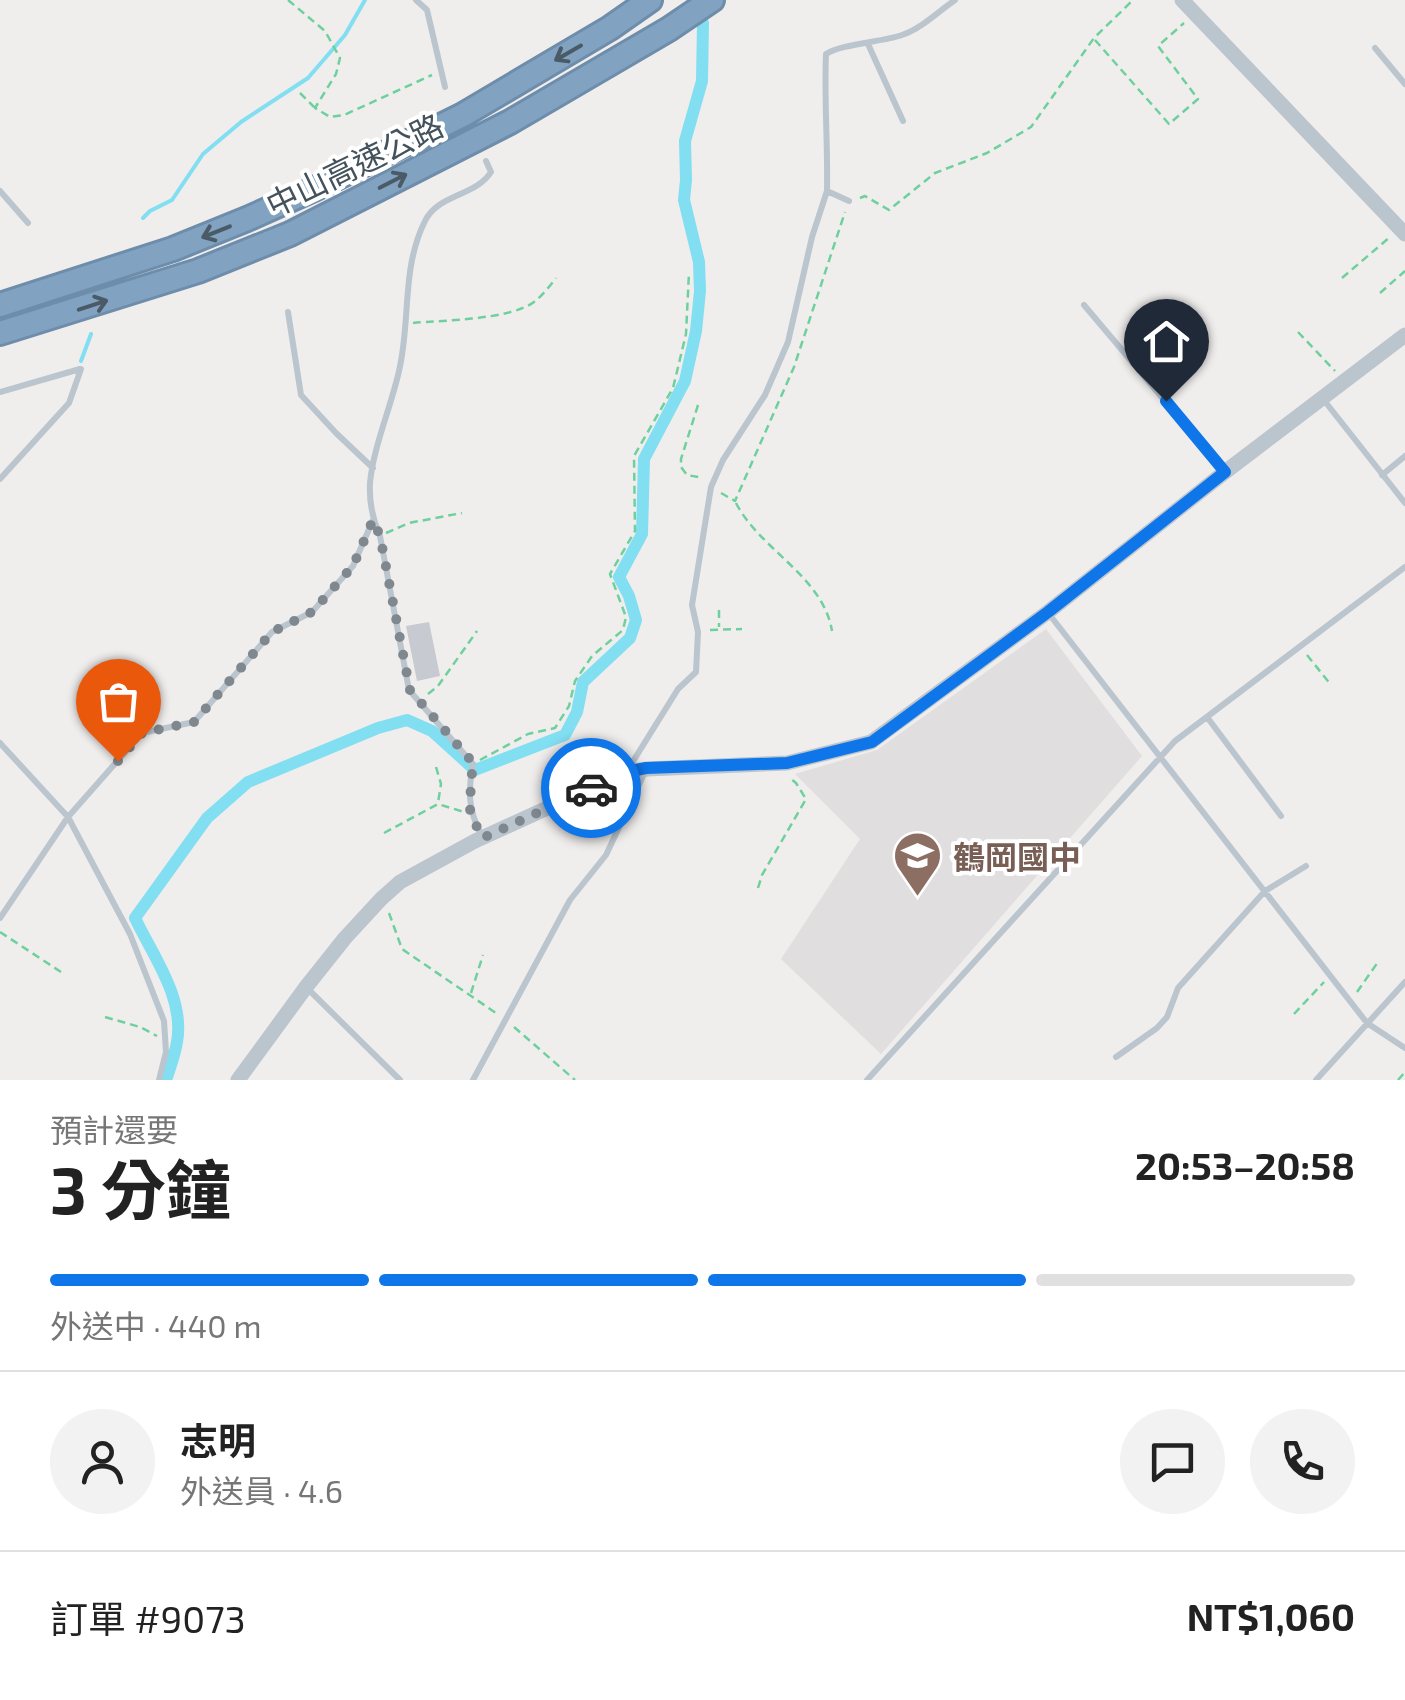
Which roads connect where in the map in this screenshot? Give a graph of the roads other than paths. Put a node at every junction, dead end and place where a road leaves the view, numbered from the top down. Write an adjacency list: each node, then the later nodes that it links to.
1 (416, 0): 9 (lane)
2 (650, 0): 17 (highway, 中山高速公路, one-way to 17)
3 (712, 0): 20 (highway, 中山高速公路, one-way to 3)
4 (955, 0): 6 (lane)
5 (1182, 0): 16 (street)
6 (868, 44): 10 (lane); 13 (lane)
7 (1375, 48): 8 (lane)
8 (1405, 84)
9 (445, 87)
10 (903, 121)
11 (486, 161): 25 (lane)
12 (0, 191): 15 (lane)
13 (827, 191): 14 (lane); 37 (lane)
14 (849, 201)
15 (28, 223)
16 (1403, 230)
17 (0, 305)
18 (1084, 305): 26 (lane)
19 (288, 312): 25 (lane)
20 (0, 332)
21 (1405, 335): 23 (street)
22 (0, 392): 28 (lane)
23 (1322, 398): 26 (street); 27 (lane)
24 (1405, 456): 27 (lane)
25 (373, 468): 30 (lane)
26 (1225, 472): 32 (street)
27 (1382, 475): 29 (lane)
28 (0, 479)
29 (1405, 503)
30 (373, 520): 38 (lane); 40 (lane)
31 (1405, 567): 33 (lane)
32 (1048, 612): 35 (lane); 36 (street)
33 (1207, 717): 35 (lane); 39 (lane)
34 (0, 743): 38 (lane)
35 (1160, 756): 42 (lane); 53 (lane)
36 (646, 768): 37 (street); 52 (lane)
37 (626, 772): 40 (street)
38 (68, 816): 43 (lane); 49 (lane)
39 (1281, 816)
40 (483, 838): 45 (street)
41 (1306, 866): 42 (lane)
42 (1265, 891): 46 (lane); 48 (lane)
43 (0, 918)
44 (1405, 982): 46 (lane)
45 (306, 987): 50 (street); 51 (lane)
46 (1367, 1023): 47 (lane); 54 (lane)
47 (1405, 1048)
48 (1116, 1057)
49 (159, 1080)
50 (238, 1080)
51 (400, 1080)
52 (473, 1080)
53 (867, 1080)
54 (1316, 1080)

